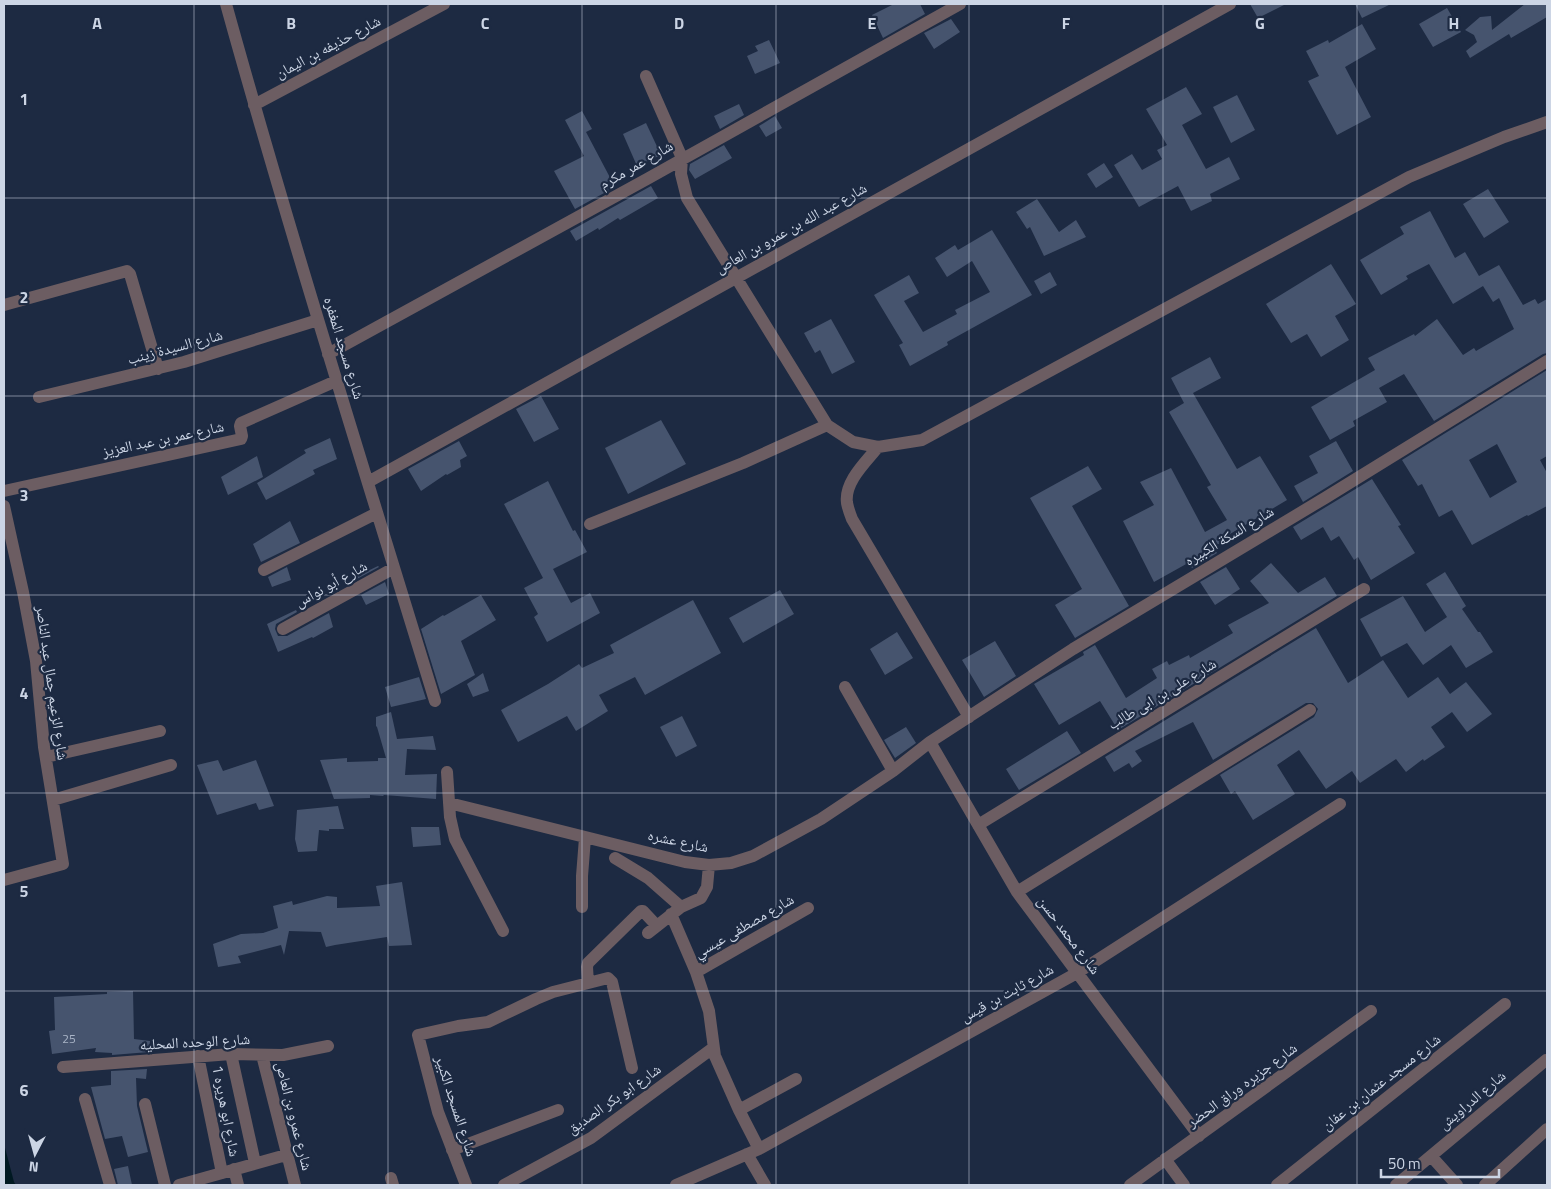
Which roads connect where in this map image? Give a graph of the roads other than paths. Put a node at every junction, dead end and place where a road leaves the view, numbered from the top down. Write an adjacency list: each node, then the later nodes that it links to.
1 (226, 4): 6 (street, شارع مسجد المغفره)
2 (444, 4): 6 (street, شارع حذيفه بن اليمان)
3 (960, 4): 8 (street, شارع عمر مكرم)
4 (1230, 4): 9 (street, شارع عبد الله بن عمرو بن العاص)
5 (646, 76): 8 (street)
6 (254, 104): 11 (street, شارع مسجد المغفره)
7 (1547, 122): 18 (street)
8 (682, 158): 9 (street); 12 (street, شارع عمر مكرم)
9 (735, 278): 17 (street); 19 (street, شارع عبد الله بن عمرو بن العاص)
10 (4, 305): 14 (street)
11 (318, 320): 12 (street, شارع مسجد المغفره); 14 (street, شارع السيدة زينب)
12 (328, 354): 15 (street, شارع مسجد المغفره)
13 (1547, 362): 31 (street, شارع السكة الكبيره)
14 (158, 369): 16 (street, شارع السيدة زينب)
15 (336, 381): 19 (street, شارع مسجد المغفره); 20 (street, شارع عمر بن عبد العزيز)
16 (39, 397)
17 (827, 425): 18 (street); 23 (street)
18 (878, 446): 31 (street)
19 (368, 482): 22 (street, شارع مسجد المغفره)
20 (4, 491)
21 (4, 506): 34 (street, شارع الزعيم جمال عبد الناصر)
22 (377, 512): 24 (street, شارع مسجد المغفره); 25 (street)
23 (590, 524)
24 (394, 568): 27 (street, شارع أبو نواس); 29 (street, شارع مسجد المغفره)
25 (264, 570)
26 (1364, 589): 41 (street, شارع على بن ابى طالب)
27 (284, 629)
28 (845, 686): 36 (street)
29 (435, 701)
30 (1310, 710): 46 (street)
31 (968, 717): 33 (street, شارع السكة الكبيره)
32 (160, 731): 34 (street)
33 (930, 742): 36 (street, شارع عشره); 41 (street, شارع محمد حسن)
34 (46, 757): 38 (street, شارع الزعيم جمال عبد الناصر)
35 (171, 765): 38 (street)
36 (893, 771): 44 (street, شارع عشره)
37 (446, 772): 39 (street)
38 (53, 800): 45 (street, شارع الزعيم جمال عبد الناصر)
39 (449, 804): 42 (street, شارع عشره); 50 (street)
40 (1340, 804): 52 (street, شارع ثابت بن قيس)
41 (978, 826): 46 (street, شارع محمد حسن)
42 (585, 838): 44 (street, شارع عشره); 47 (street)
43 (615, 858): 49 (street)
44 (709, 865): 49 (street)
45 (4, 880)
46 (1017, 892): 52 (street, شارع محمد حسن)
47 (582, 907)
48 (808, 908): 51 (street, شارع مصطفى عيسي)
49 (676, 911): 51 (street); 53 (street)
50 (503, 931)
51 (696, 972): 57 (street)
52 (1077, 973): 70 (street, شارع محمد حسن); 72 (street, شارع ثابت بن قيس)
53 (588, 983): 63 (street); 71 (street, شارع المسجد الكبير)
54 (1505, 1004): 90 (street, شارع مسجد عثمان بن عفان)
55 (1372, 1011): 70 (street, شارع جزيره وراق الحضر)
56 (328, 1046): 59 (street, شارع الوحده المحليه)
57 (713, 1048): 68 (street); 85 (street, شارع ابو بكر الصديق)
58 (231, 1054): 59 (street, شارع الوحده المحليه); 60 (street, شارع الوحده المحليه); 76 (street)
59 (262, 1055): 73 (street, شارع عمرو بن العاص)
60 (198, 1056): 62 (street, شارع الوحده المحليه); 77 (street, شارع ابو هريره 1)
61 (1546, 1060): 74 (street, شارع الدراويش)
62 (63, 1067)
63 (632, 1068)
64 (796, 1079): 68 (street)
65 (85, 1099): 79 (street)
66 (145, 1104): 80 (street)
67 (558, 1110): 71 (street)
68 (739, 1110): 72 (street)
69 (1547, 1129): 93 (street)
70 (1199, 1136): 75 (street, شارع جزيره وراق الحضر)
71 (452, 1150): 84 (street, شارع المسجد الكبير)
72 (753, 1152): 86 (street, شارع ثابت بن قيس); 87 (street)
73 (286, 1154): 76 (street); 83 (street, شارع عمرو بن العاص)
74 (1431, 1156): 91 (street, شارع الدراويش); 92 (street)
75 (1165, 1159): 88 (street, شارع جزيره وراق الحضر); 89 (street)
76 (255, 1164): 77 (street)
77 (228, 1171): 78 (street); 82 (street, شارع ابو هريره 1)
78 (205, 1182): 81 (street)
79 (110, 1185)
80 (165, 1185)
81 (179, 1185)
82 (238, 1185)
83 (294, 1185)
84 (466, 1185)
85 (504, 1185)
86 (676, 1185)
87 (765, 1185)
88 (1130, 1185)
89 (1184, 1185)
90 (1278, 1185)
91 (1396, 1185)
92 (1457, 1185)
93 (1485, 1185)

